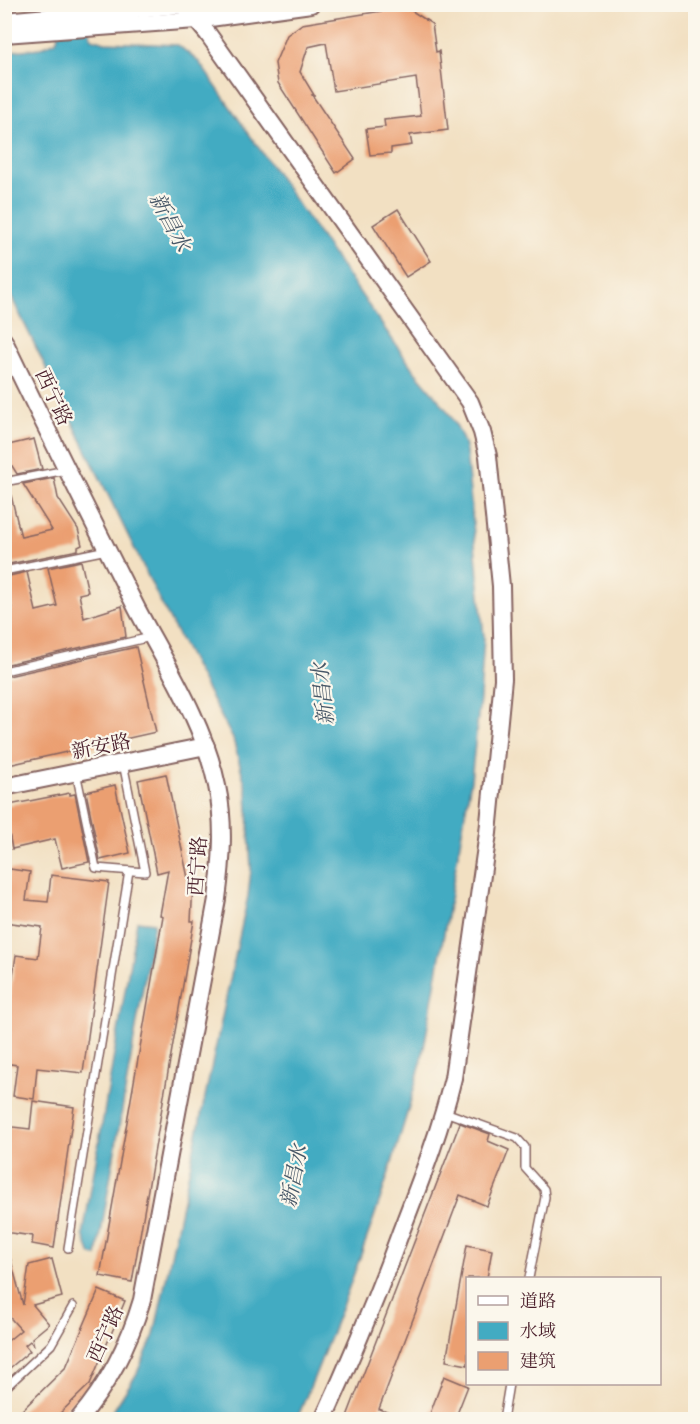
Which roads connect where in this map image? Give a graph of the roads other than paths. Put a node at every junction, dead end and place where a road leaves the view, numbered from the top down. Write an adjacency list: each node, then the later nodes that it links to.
1 (311, 4): 2 (street)
2 (188, 9): 4 (street); 18 (street)
3 (4, 21): 4 (street)
4 (40, 24): 5 (street)
5 (4, 34)
6 (4, 340): 7 (street, 西宁路)
7 (66, 470): 8 (lane); 9 (street, 西宁路)
8 (4, 483)
9 (107, 550): 10 (lane); 11 (street, 西宁路)
10 (4, 571)
11 (152, 637): 12 (lane); 13 (street, 西宁路)
12 (4, 671)
13 (206, 746): 14 (street, 新安路); 24 (street, 西宁路)
14 (122, 763): 15 (street, 新安路); 17 (lane)
15 (76, 772): 16 (street, 新安路); 17 (lane)
16 (4, 787)
17 (129, 871): 19 (lane)
18 (445, 1112): 20 (lane); 25 (street)
19 (68, 1248)
20 (529, 1277)
21 (73, 1306): 23 (lane)
22 (509, 1385): 26 (lane)
23 (4, 1389)
24 (78, 1419)
25 (323, 1419)
26 (503, 1419)

